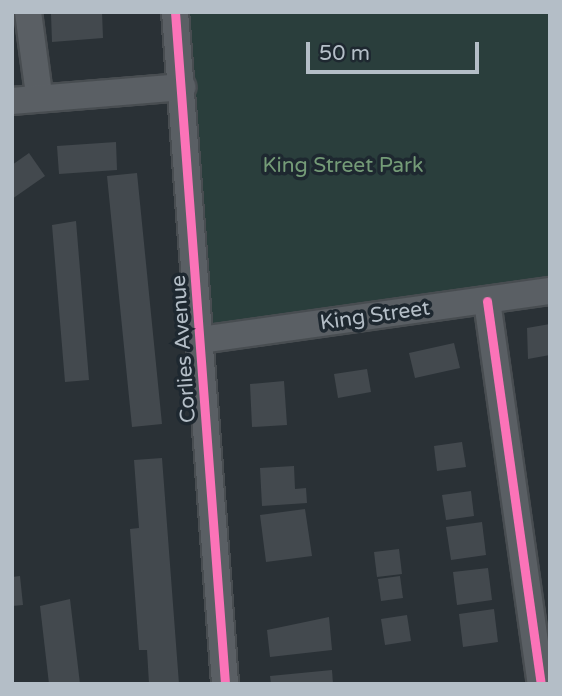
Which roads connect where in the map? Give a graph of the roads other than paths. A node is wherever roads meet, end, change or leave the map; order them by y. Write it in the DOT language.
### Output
graph roads {
  1 [pos="28,12"];
  2 [pos="175,12"];
  3 [pos="182,87"];
  4 [pos="39,94"];
  5 [pos="12,101"];
  6 [pos="550,291"];
  7 [pos="487,301"];
  8 [pos="200,340"];
  9 [pos="225,684"];
  10 [pos="541,684"];
  1 -- 4 [label="street"];
  2 -- 3 [label="street, Corlies Avenue"];
  3 -- 4 [label="street"];
  3 -- 8 [label="street, Corlies Avenue"];
  4 -- 5 [label="street"];
  6 -- 7 [label="street, King Street"];
  7 -- 8 [label="street, King Street"];
  7 -- 10 [label="street"];
  8 -- 9 [label="street, Corlies Avenue"];
}
